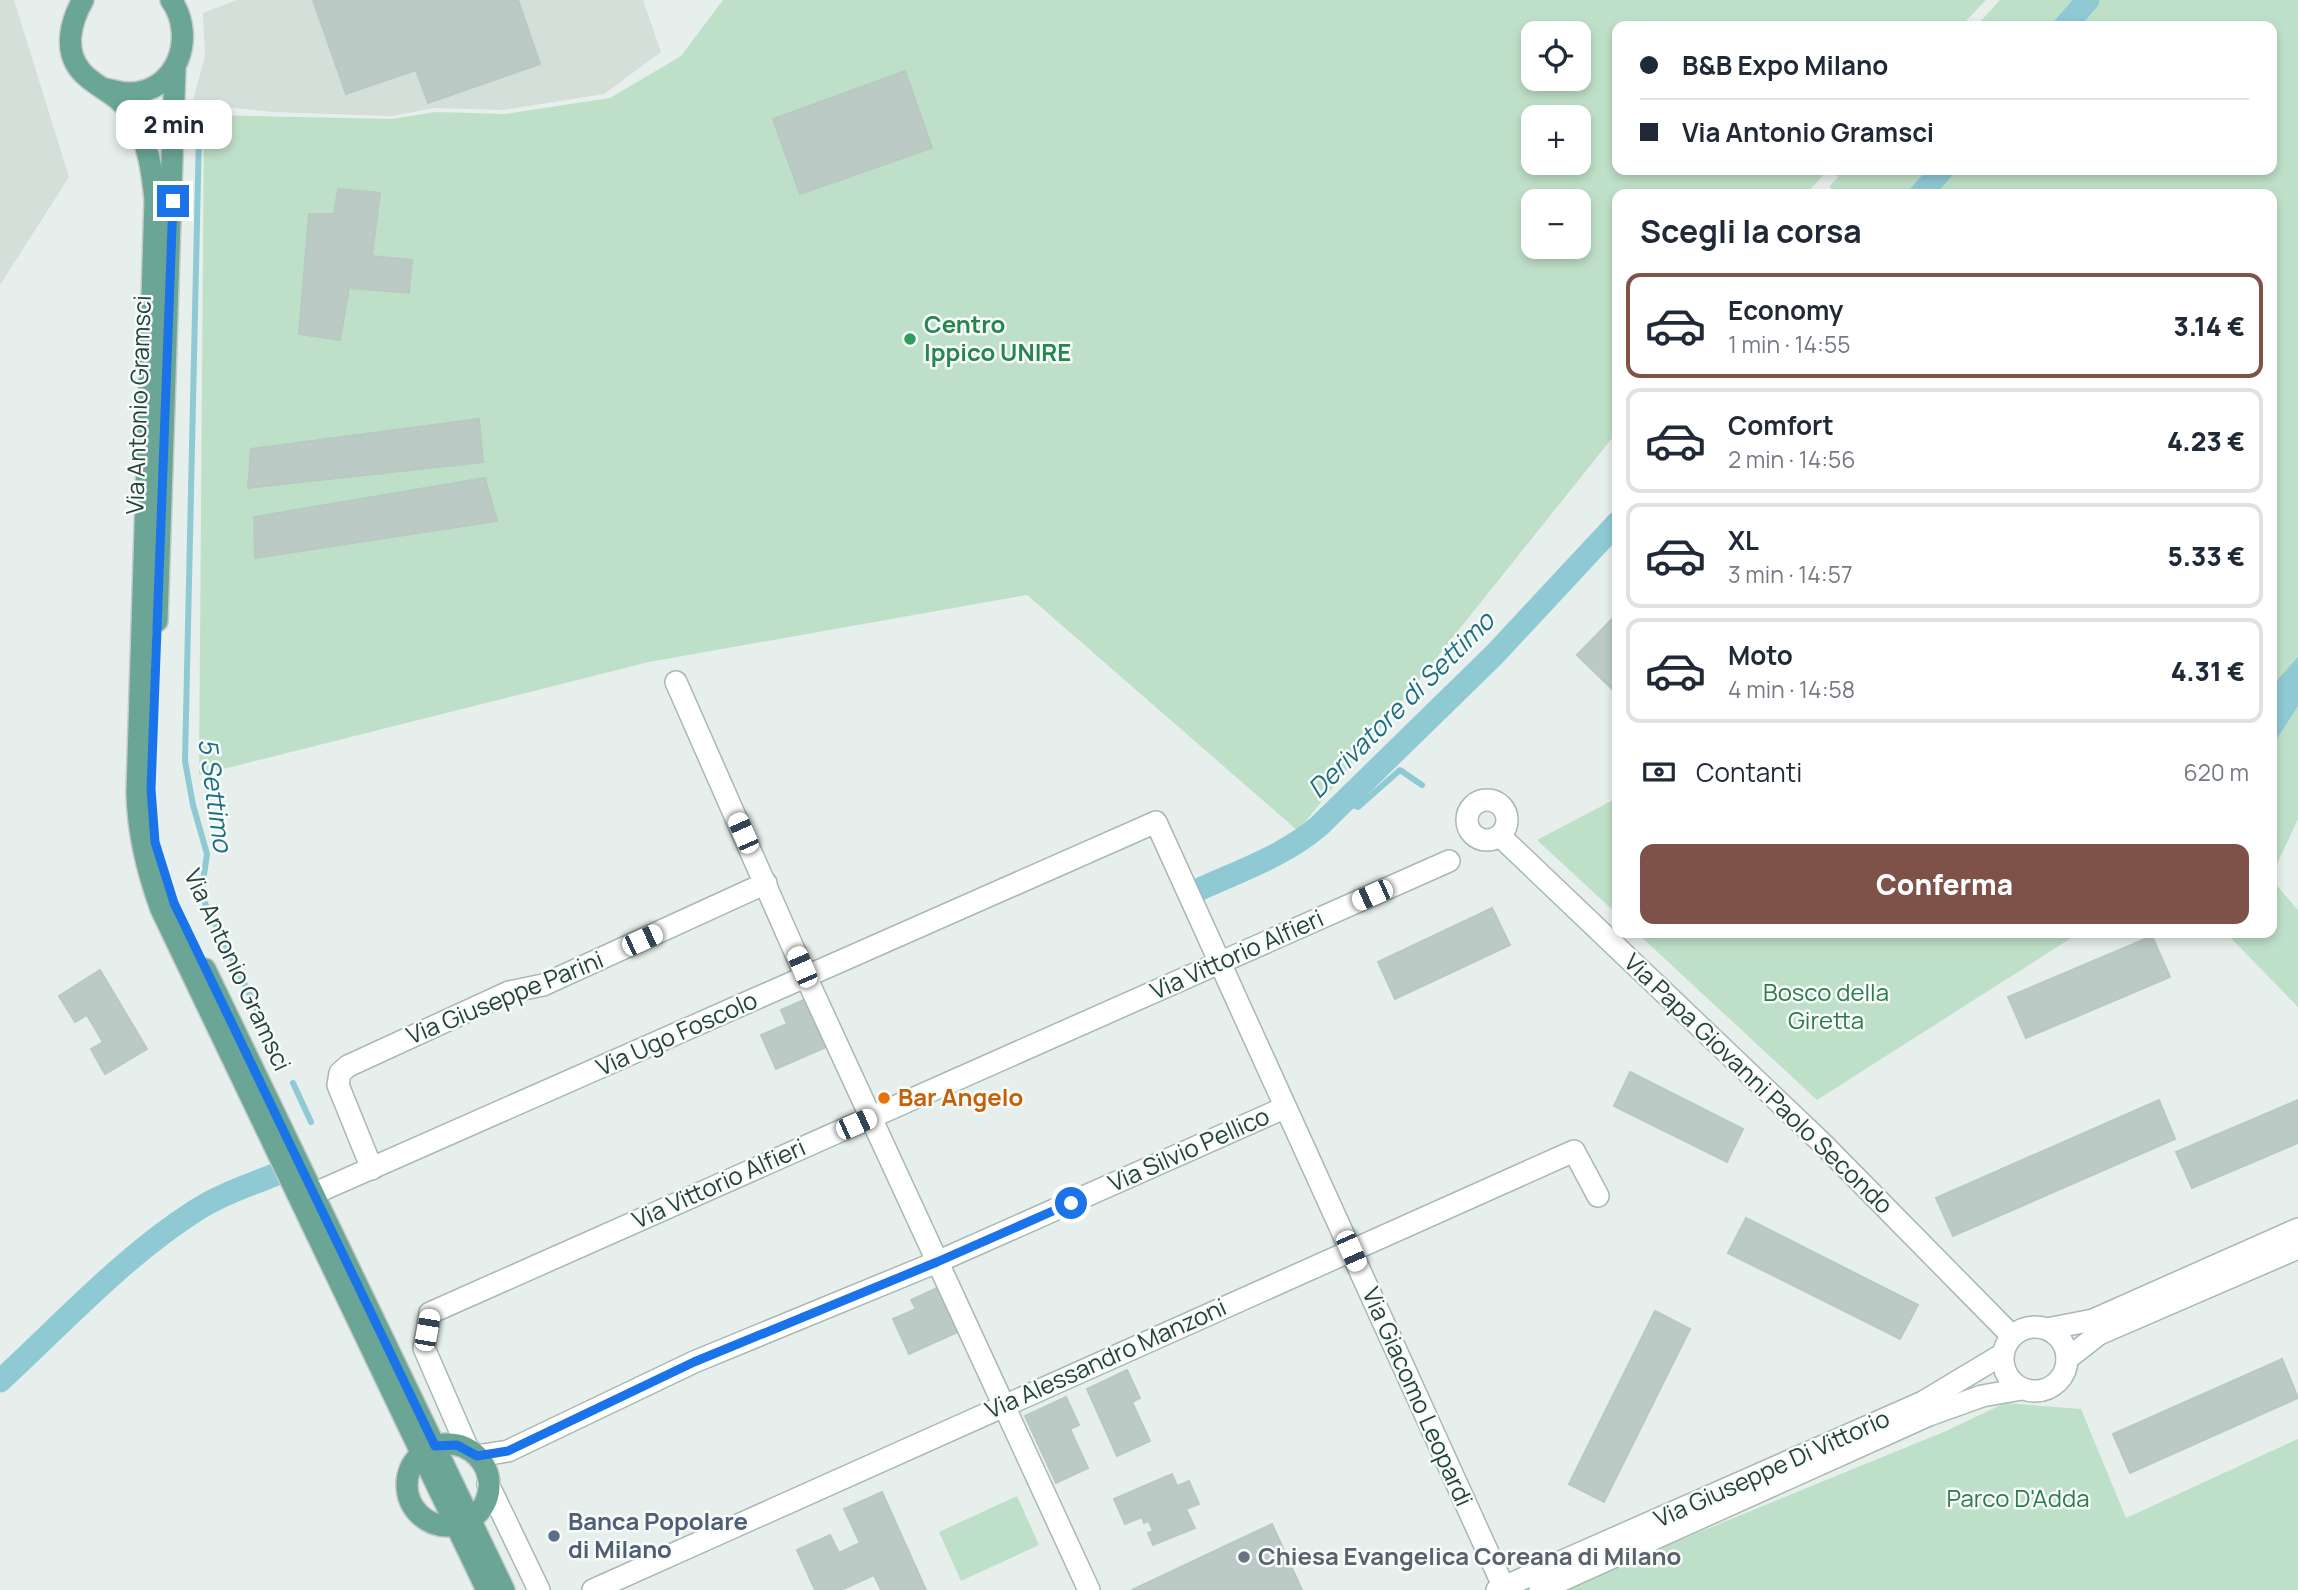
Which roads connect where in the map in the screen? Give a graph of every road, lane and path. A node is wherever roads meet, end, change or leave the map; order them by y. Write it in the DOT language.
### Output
graph roads {
  1 [pos="83,0"];
  2 [pos="171,0"];
  3 [pos="175,67"];
  4 [pos="105,89"];
  5 [pos="676,682"];
  6 [pos="1156,822"];
  7 [pos="1500,836"];
  8 [pos="1449,861"];
  9 [pos="766,883"];
  10 [pos="1219,962"];
  11 [pos="806,977"];
  12 [pos="1284,1108"];
  13 [pos="870,1117"];
  14 [pos="372,1169"];
  15 [pos="313,1194"];
  16 [pos="1598,1195"];
  17 [pos="2298,1229"];
  18 [pos="2298,1248"];
  19 [pos="1351,1251"];
  20 [pos="937,1262"];
  21 [pos="2047,1329"];
  22 [pos="2007,1345"];
  23 [pos="2067,1359"];
  24 [pos="2022,1389"];
  25 [pos="1002,1405"];
  26 [pos="428,1450"];
  27 [pos="473,1453"];
  28 [pos="488,1484"];
  29 [pos="462,1522"];
  30 [pos="1502,1589"];
  31 [pos="487,1590"];
  32 [pos="504,1590"];
  33 [pos="539,1590"];
  34 [pos="593,1590"];
  35 [pos="1090,1590"];
  36 [pos="1540,1590"];
  1 -- 4 [label="main road, Via Antonio Gramsci"];
  2 -- 3 [label="main road, Via Antonio Gramsci"];
  3 -- 4 [label="main road"];
  3 -- 15 [label="main road, Via Antonio Gramsci"];
  4 -- 26 [label="main road, Via Antonio Gramsci"];
  5 -- 9 [label="street"];
  6 -- 10 [label="street, Via Giacomo Leopardi"];
  6 -- 11 [label="street, Via Ugo Foscolo"];
  7 -- 22 [label="street, Via Papa Giovanni Paolo Secondo"];
  8 -- 10 [label="street, Via Vittorio Alfieri"];
  9 -- 11 [label="street"];
  9 -- 14 [label="street, Via Giuseppe Parini"];
  10 -- 12 [label="street, Via Giacomo Leopardi"];
  10 -- 13 [label="street, Via Vittorio Alfieri"];
  11 -- 13 [label="street"];
  11 -- 14 [label="street, Via Ugo Foscolo"];
  12 -- 19 [label="street, Via Giacomo Leopardi"];
  12 -- 20 [label="street, Via Silvio Pellico"];
  13 -- 20 [label="street"];
  13 -- 27 [label="street, Via Vittorio Alfieri"];
  14 -- 15 [label="street, Via Ugo Foscolo"];
  15 -- 26 [label="main road, Via Antonio Gramsci"];
  16 -- 19 [label="street, Via Alessandro Manzoni"];
  17 -- 21 [label="street"];
  18 -- 23 [label="street"];
  19 -- 25 [label="street, Via Alessandro Manzoni"];
  19 -- 30 [label="street, Via Giacomo Leopardi"];
  20 -- 25 [label="street"];
  20 -- 27 [label="street, Via Silvio Pellico"];
  21 -- 22 [label="street"];
  21 -- 23 [label="street"];
  22 -- 24 [label="street"];
  22 -- 30 [label="street, Via Giuseppe Di Vittorio"];
  23 -- 24 [label="street"];
  24 -- 36 [label="street, Via Giuseppe Di Vittorio"];
  25 -- 34 [label="street, Via Alessandro Manzoni"];
  25 -- 35 [label="street"];
  26 -- 27 [label="main road"];
  26 -- 29 [label="main road, Via Antonio Gramsci"];
  26 -- 29 [label="main road"];
  27 -- 28 [label="main road"];
  28 -- 29 [label="main road"];
  28 -- 33 [label="street"];
  29 -- 31 [label="main road, Via Antonio Gramsci"];
  29 -- 32 [label="main road, Via Antonio Gramsci"];
}
